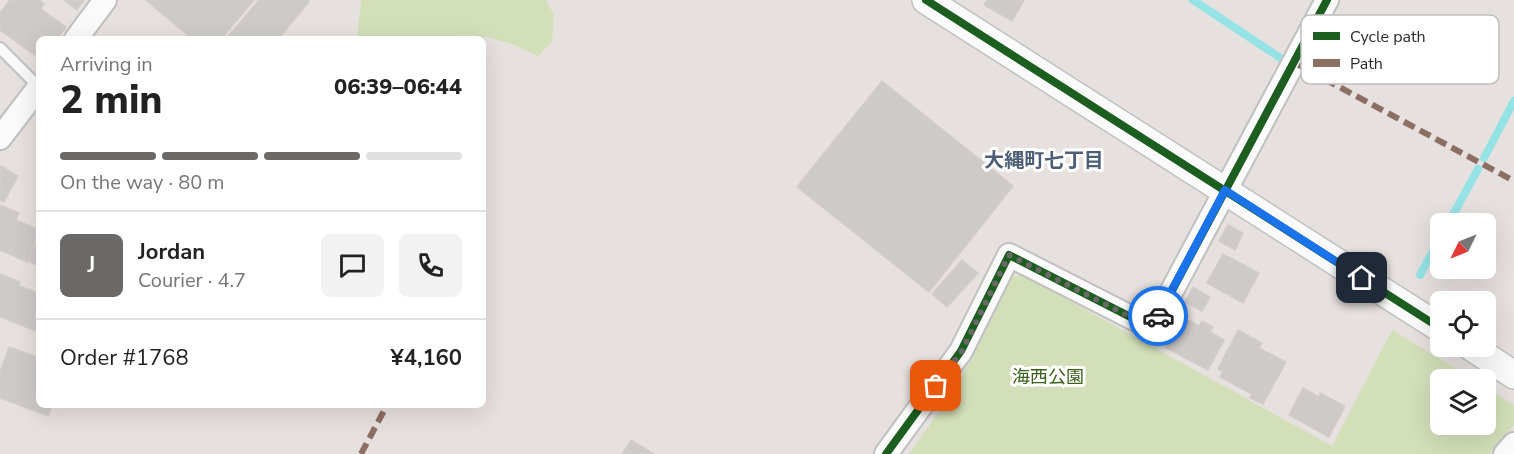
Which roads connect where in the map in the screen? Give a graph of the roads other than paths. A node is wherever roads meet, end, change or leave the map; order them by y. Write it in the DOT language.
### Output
graph roads {
  1 [pos="105,0"];
  2 [pos="926,0"];
  3 [pos="1327,0"];
  4 [pos="1319,15"];
  5 [pos="78,36"];
  6 [pos="0,48"];
  7 [pos="1301,48"];
  8 [pos="36,84"];
  9 [pos="36,91"];
  10 [pos="0,138"];
  11 [pos="1225,190"];
  12 [pos="1430,322"];
  13 [pos="1487,357"];
  14 [pos="1514,375"];
  15 [pos="1514,444"];
  16 [pos="886,454"];
  17 [pos="1505,454"];
  1 -- 5 [label="street"];
  2 -- 11 [label="street"];
  3 -- 4 [label="street"];
  6 -- 8 [label="lane"];
  7 -- 11 [label="street"];
  9 -- 10 [label="street"];
  11 -- 12 [label="street"];
  11 -- 16 [label="street"];
  13 -- 14 [label="street"];
  15 -- 17 [label="street"];
}
